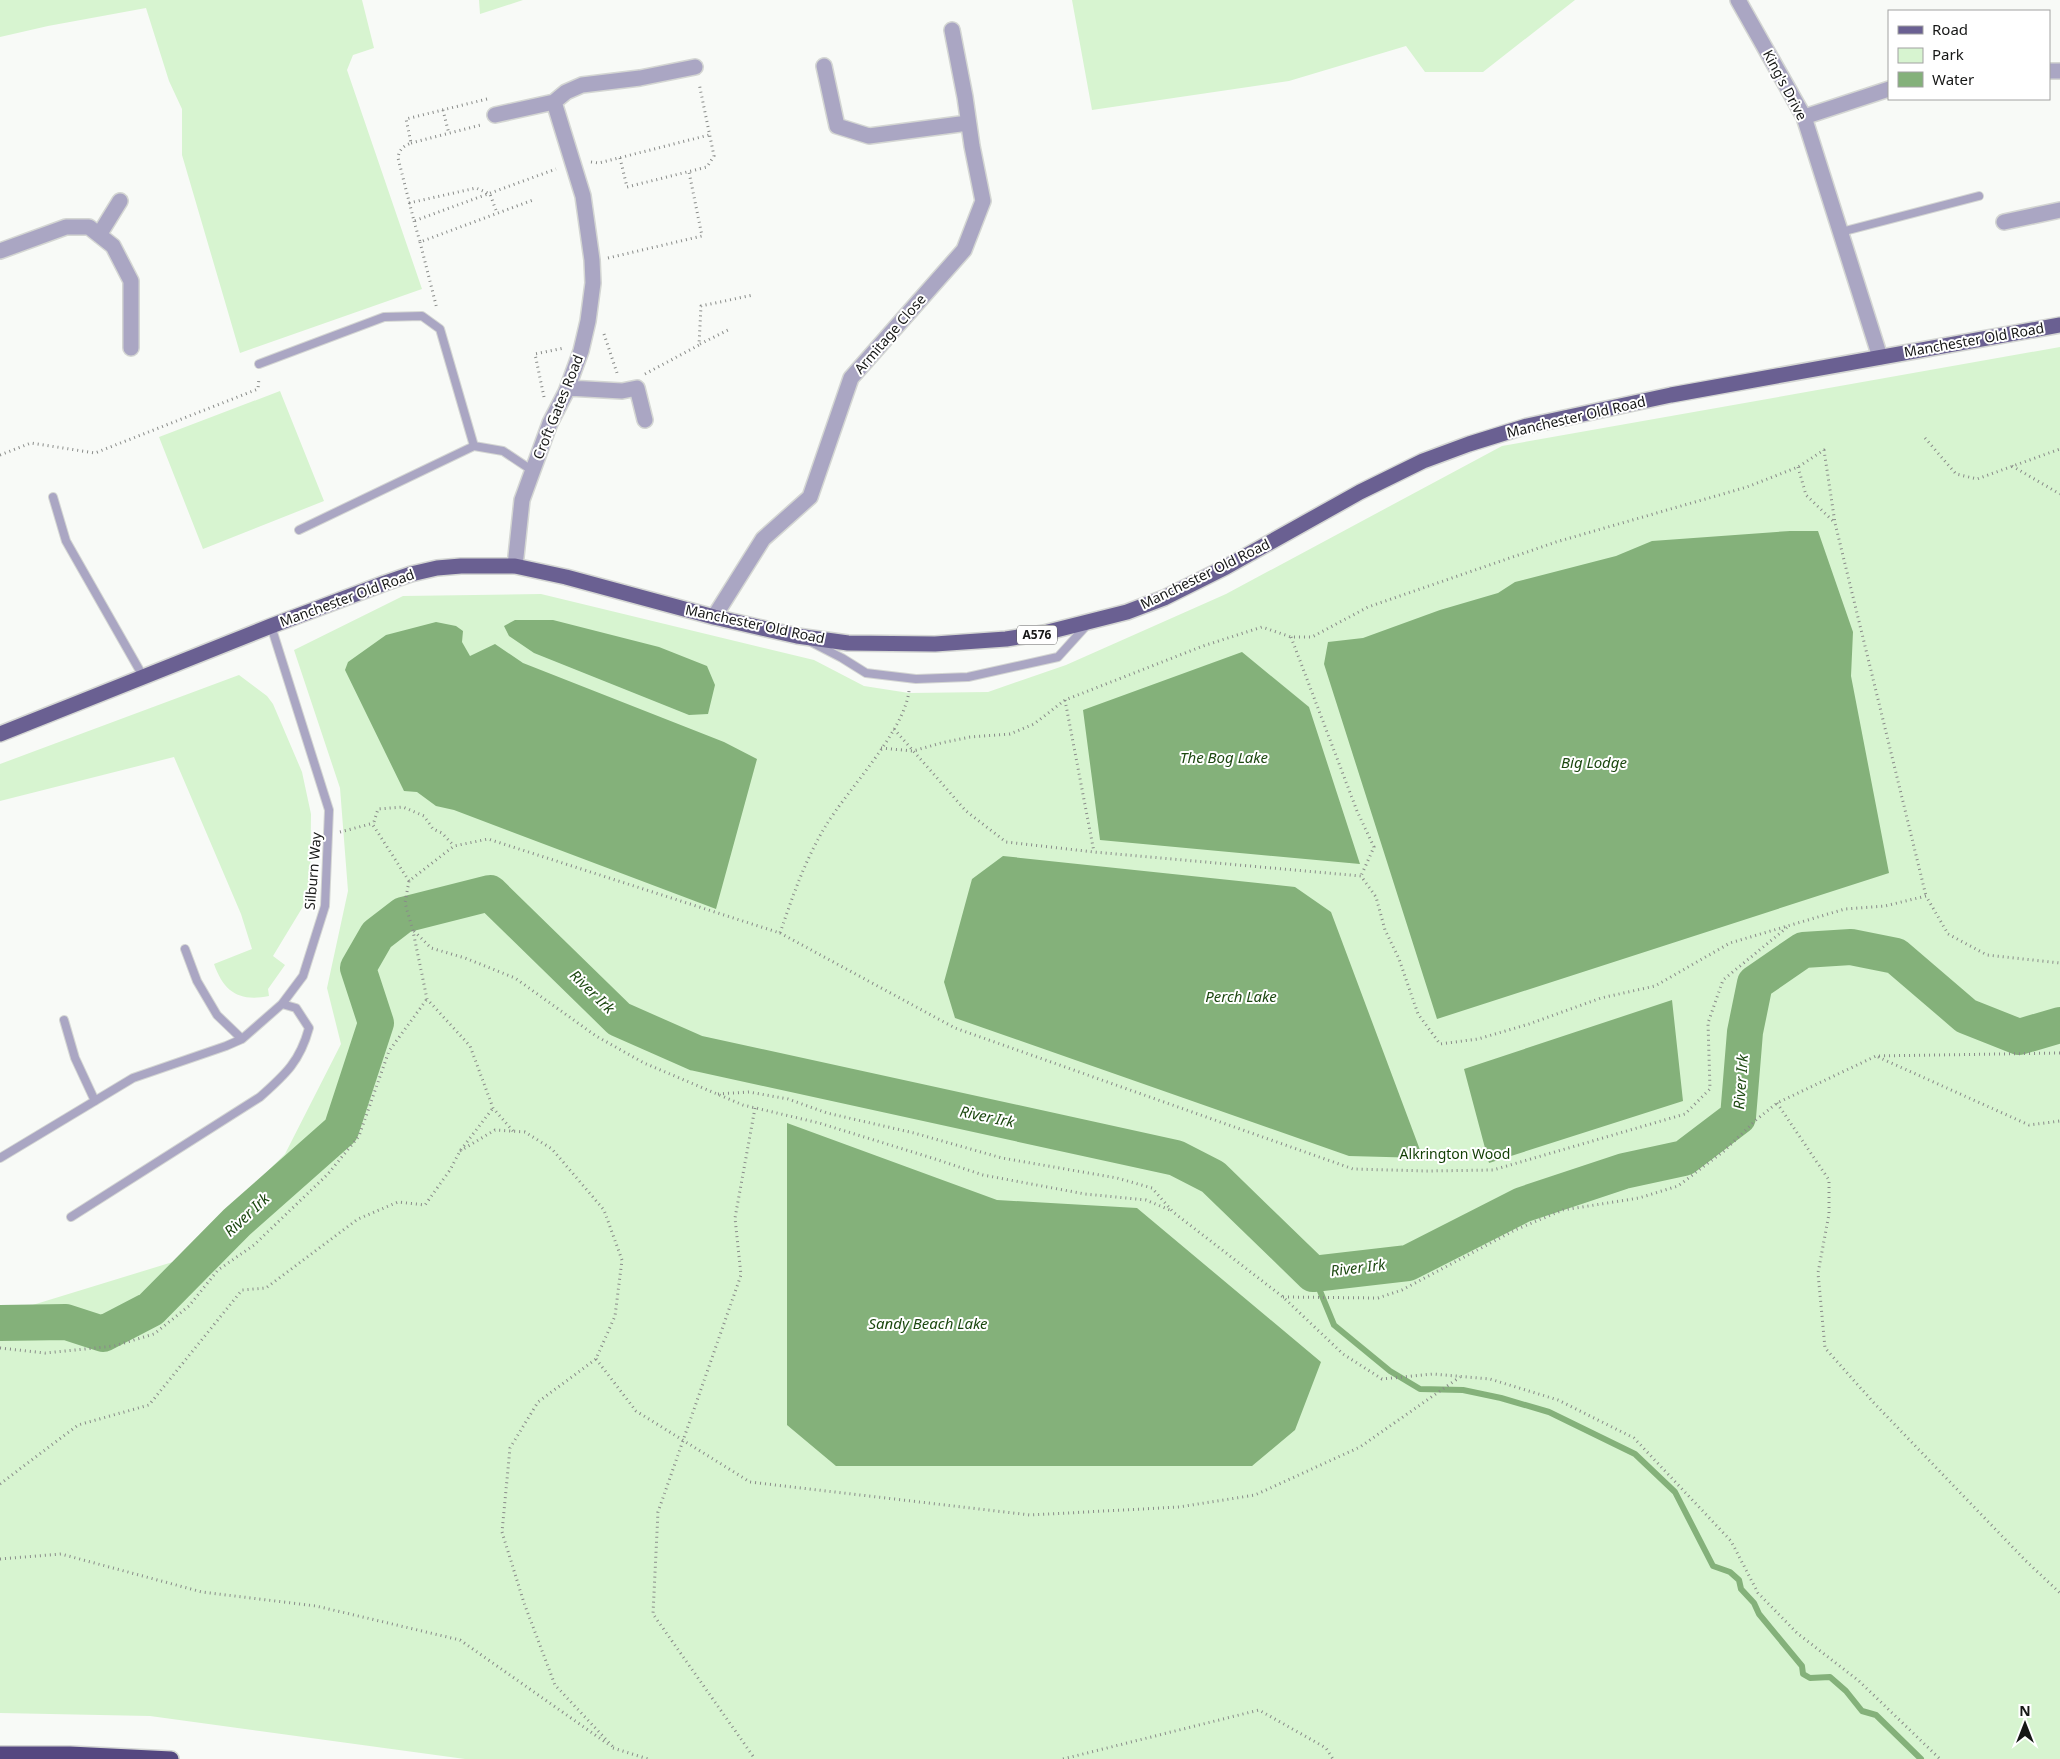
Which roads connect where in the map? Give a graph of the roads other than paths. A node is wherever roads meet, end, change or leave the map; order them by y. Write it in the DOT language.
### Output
graph roads {
  1 [pos="1738,0"];
  2 [pos="952,30"];
  3 [pos="824,66"];
  4 [pos="695,67"];
  5 [pos="1888,89"];
  6 [pos="554,102"];
  7 [pos="494,114"];
  8 [pos="1804,117"];
  9 [pos="968,123"];
  10 [pos="1979,196"];
  11 [pos="120,200"];
  12 [pos="2060,210"];
  13 [pos="2004,222"];
  14 [pos="1840,232"];
  15 [pos="99,234"];
  16 [pos="0,251"];
  17 [pos="2060,325"];
  18 [pos="131,348"];
  19 [pos="1880,357"];
  20 [pos="259,364"];
  21 [pos="568,388"];
  22 [pos="645,420"];
  23 [pos="474,446"];
  24 [pos="533,470"];
  25 [pos="53,497"];
  26 [pos="300,530"];
  27 [pos="514,566"];
  28 [pos="714,617"];
  29 [pos="1088,623"];
  30 [pos="271,626"];
  31 [pos="798,636"];
  32 [pos="144,678"];
  33 [pos="0,734"];
  34 [pos="185,949"];
  35 [pos="282,1004"];
  36 [pos="64,1020"];
  37 [pos="242,1039"];
  38 [pos="95,1101"];
  39 [pos="0,1158"];
  40 [pos="71,1217"];
  41 [pos="0,1754"];
  42 [pos="171,1759"];
  1 -- 8 [label="street, King's Drive"];
  2 -- 9 [label="street, Armitage Close"];
  3 -- 9 [label="street"];
  4 -- 6 [label="street"];
  5 -- 8 [label="street"];
  6 -- 7 [label="street"];
  6 -- 21 [label="street, Croft Gates Road"];
  8 -- 14 [label="street, King's Drive"];
  9 -- 28 [label="street, Armitage Close"];
  10 -- 14 [label="lane"];
  11 -- 15 [label="street"];
  12 -- 13 [label="street"];
  14 -- 19 [label="street, King's Drive"];
  15 -- 16 [label="street"];
  15 -- 18 [label="street"];
  17 -- 19 [label="main road, Manchester Old Road / A576"];
  19 -- 29 [label="main road, Manchester Old Road / A576"];
  20 -- 23 [label="lane"];
  21 -- 22 [label="street"];
  21 -- 24 [label="street, Croft Gates Road"];
  23 -- 24 [label="lane"];
  23 -- 26 [label="lane"];
  24 -- 27 [label="street, Croft Gates Road"];
  25 -- 32 [label="lane"];
  27 -- 28 [label="main road, Manchester Old Road / A576"];
  27 -- 30 [label="main road, Manchester Old Road / A576"];
  28 -- 31 [label="main road, Manchester Old Road / A576"];
  29 -- 31 [label="main road, Manchester Old Road / A576"];
  29 -- 31 [label="lane"];
  30 -- 32 [label="main road, Manchester Old Road / A576"];
  30 -- 35 [label="lane, Silburn Way"];
  32 -- 33 [label="main road, Manchester Old Road / A576"];
  34 -- 37 [label="lane"];
  35 -- 37 [label="lane, Silburn Way"];
  35 -- 40 [label="lane"];
  36 -- 38 [label="lane"];
  37 -- 38 [label="lane, Silburn Way"];
  38 -- 39 [label="lane, Silburn Way"];
  41 -- 42 [label="highway"];
}
